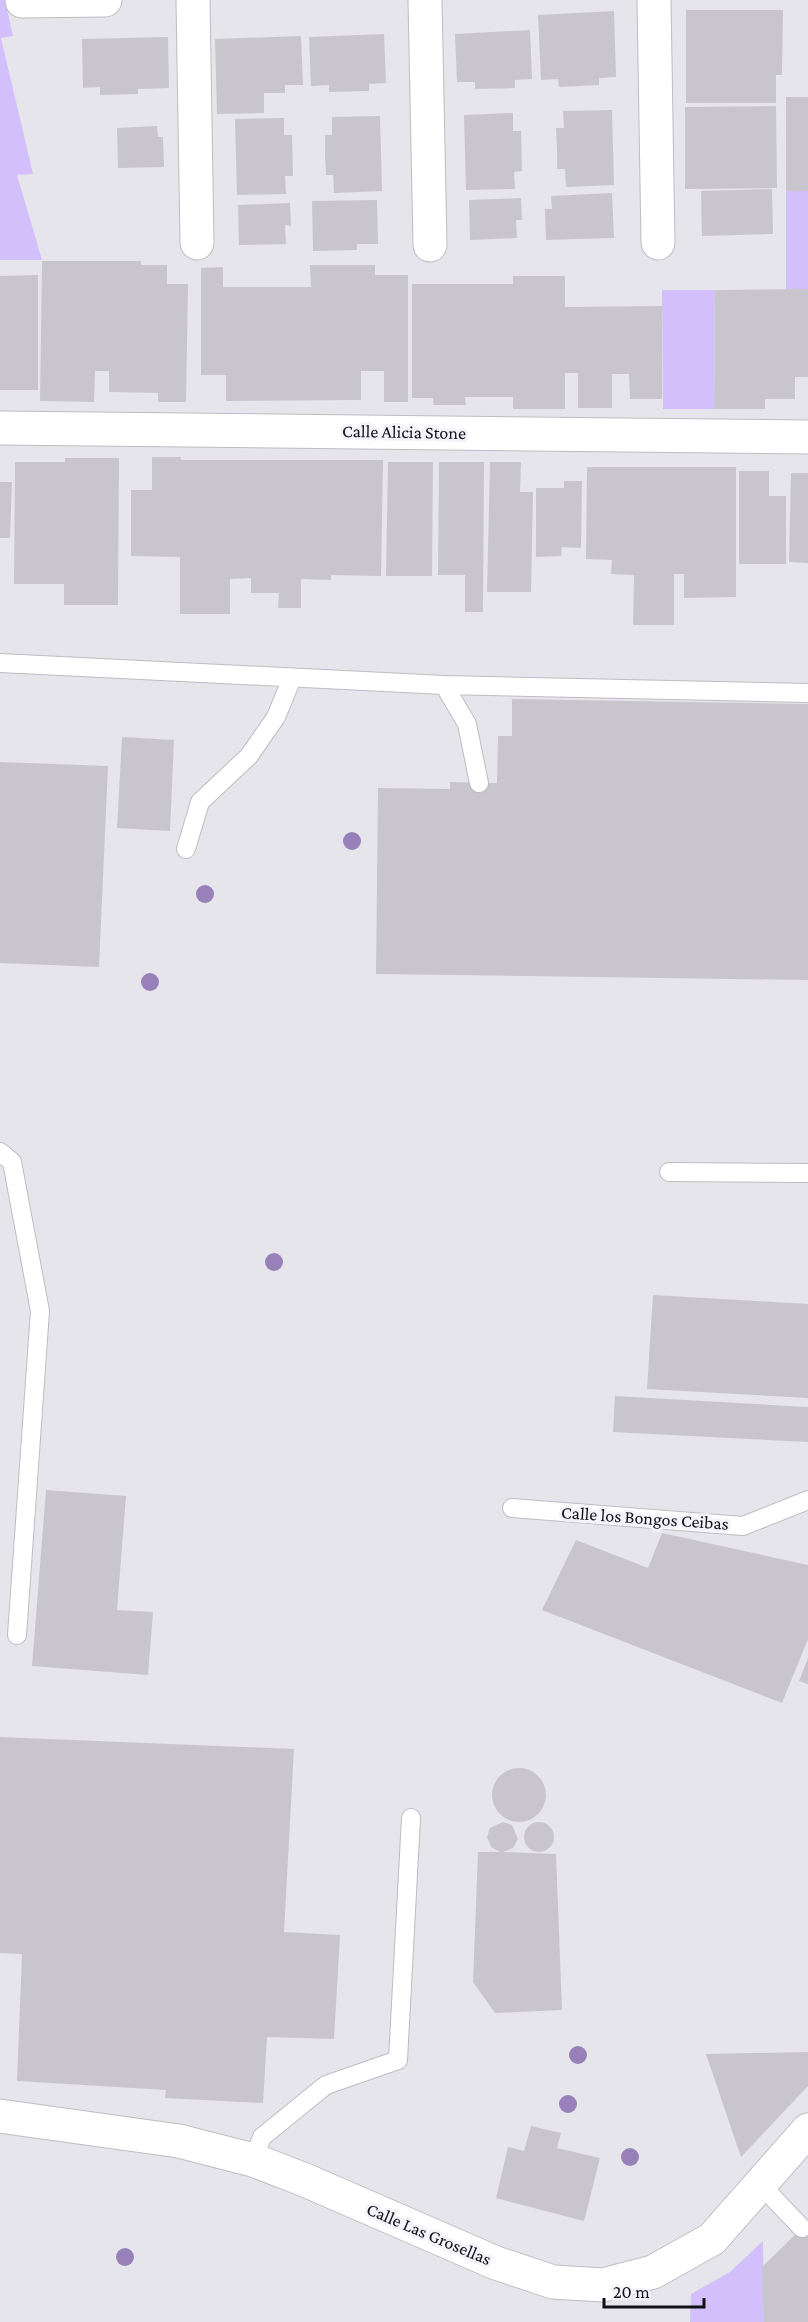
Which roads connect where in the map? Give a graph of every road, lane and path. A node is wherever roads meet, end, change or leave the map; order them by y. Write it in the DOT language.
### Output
graph roads {
  1 [pos="105,0"];
  2 [pos="193,0"];
  3 [pos="425,0"];
  4 [pos="654,0"];
  5 [pos="22,1"];
  6 [pos="198,243"];
  7 [pos="658,243"];
  8 [pos="430,245"];
  9 [pos="0,428"];
  10 [pos="808,436"];
  11 [pos="0,663"];
  12 [pos="292,678"];
  13 [pos="444,685"];
  14 [pos="808,693"];
  15 [pos="479,783"];
  16 [pos="186,849"];
  17 [pos="0,1152"];
  18 [pos="669,1172"];
  19 [pos="808,1173"];
  20 [pos="808,1500"];
  21 [pos="512,1508"];
  22 [pos="17,1635"];
  23 [pos="411,1818"];
  24 [pos="0,2116"];
  25 [pos="807,2133"];
  26 [pos="253,2160"];
  27 [pos="760,2184"];
  28 [pos="802,2228"];
  1 -- 5 [label="street"];
  2 -- 6 [label="street"];
  3 -- 8 [label="street"];
  4 -- 7 [label="street"];
  9 -- 10 [label="street, Calle Alicia Stone"];
  11 -- 12 [label="lane"];
  12 -- 13 [label="lane"];
  12 -- 16 [label="lane"];
  13 -- 14 [label="lane"];
  13 -- 15 [label="lane"];
  17 -- 22 [label="lane"];
  18 -- 19 [label="lane"];
  20 -- 21 [label="lane, Calle los Bongos Ceibas"];
  23 -- 26 [label="lane"];
  24 -- 26 [label="street, Calle Las Grosellas"];
  25 -- 27 [label="street, Calle Las Grosellas"];
  26 -- 27 [label="street, Calle Las Grosellas"];
  27 -- 28 [label="lane"];
}
